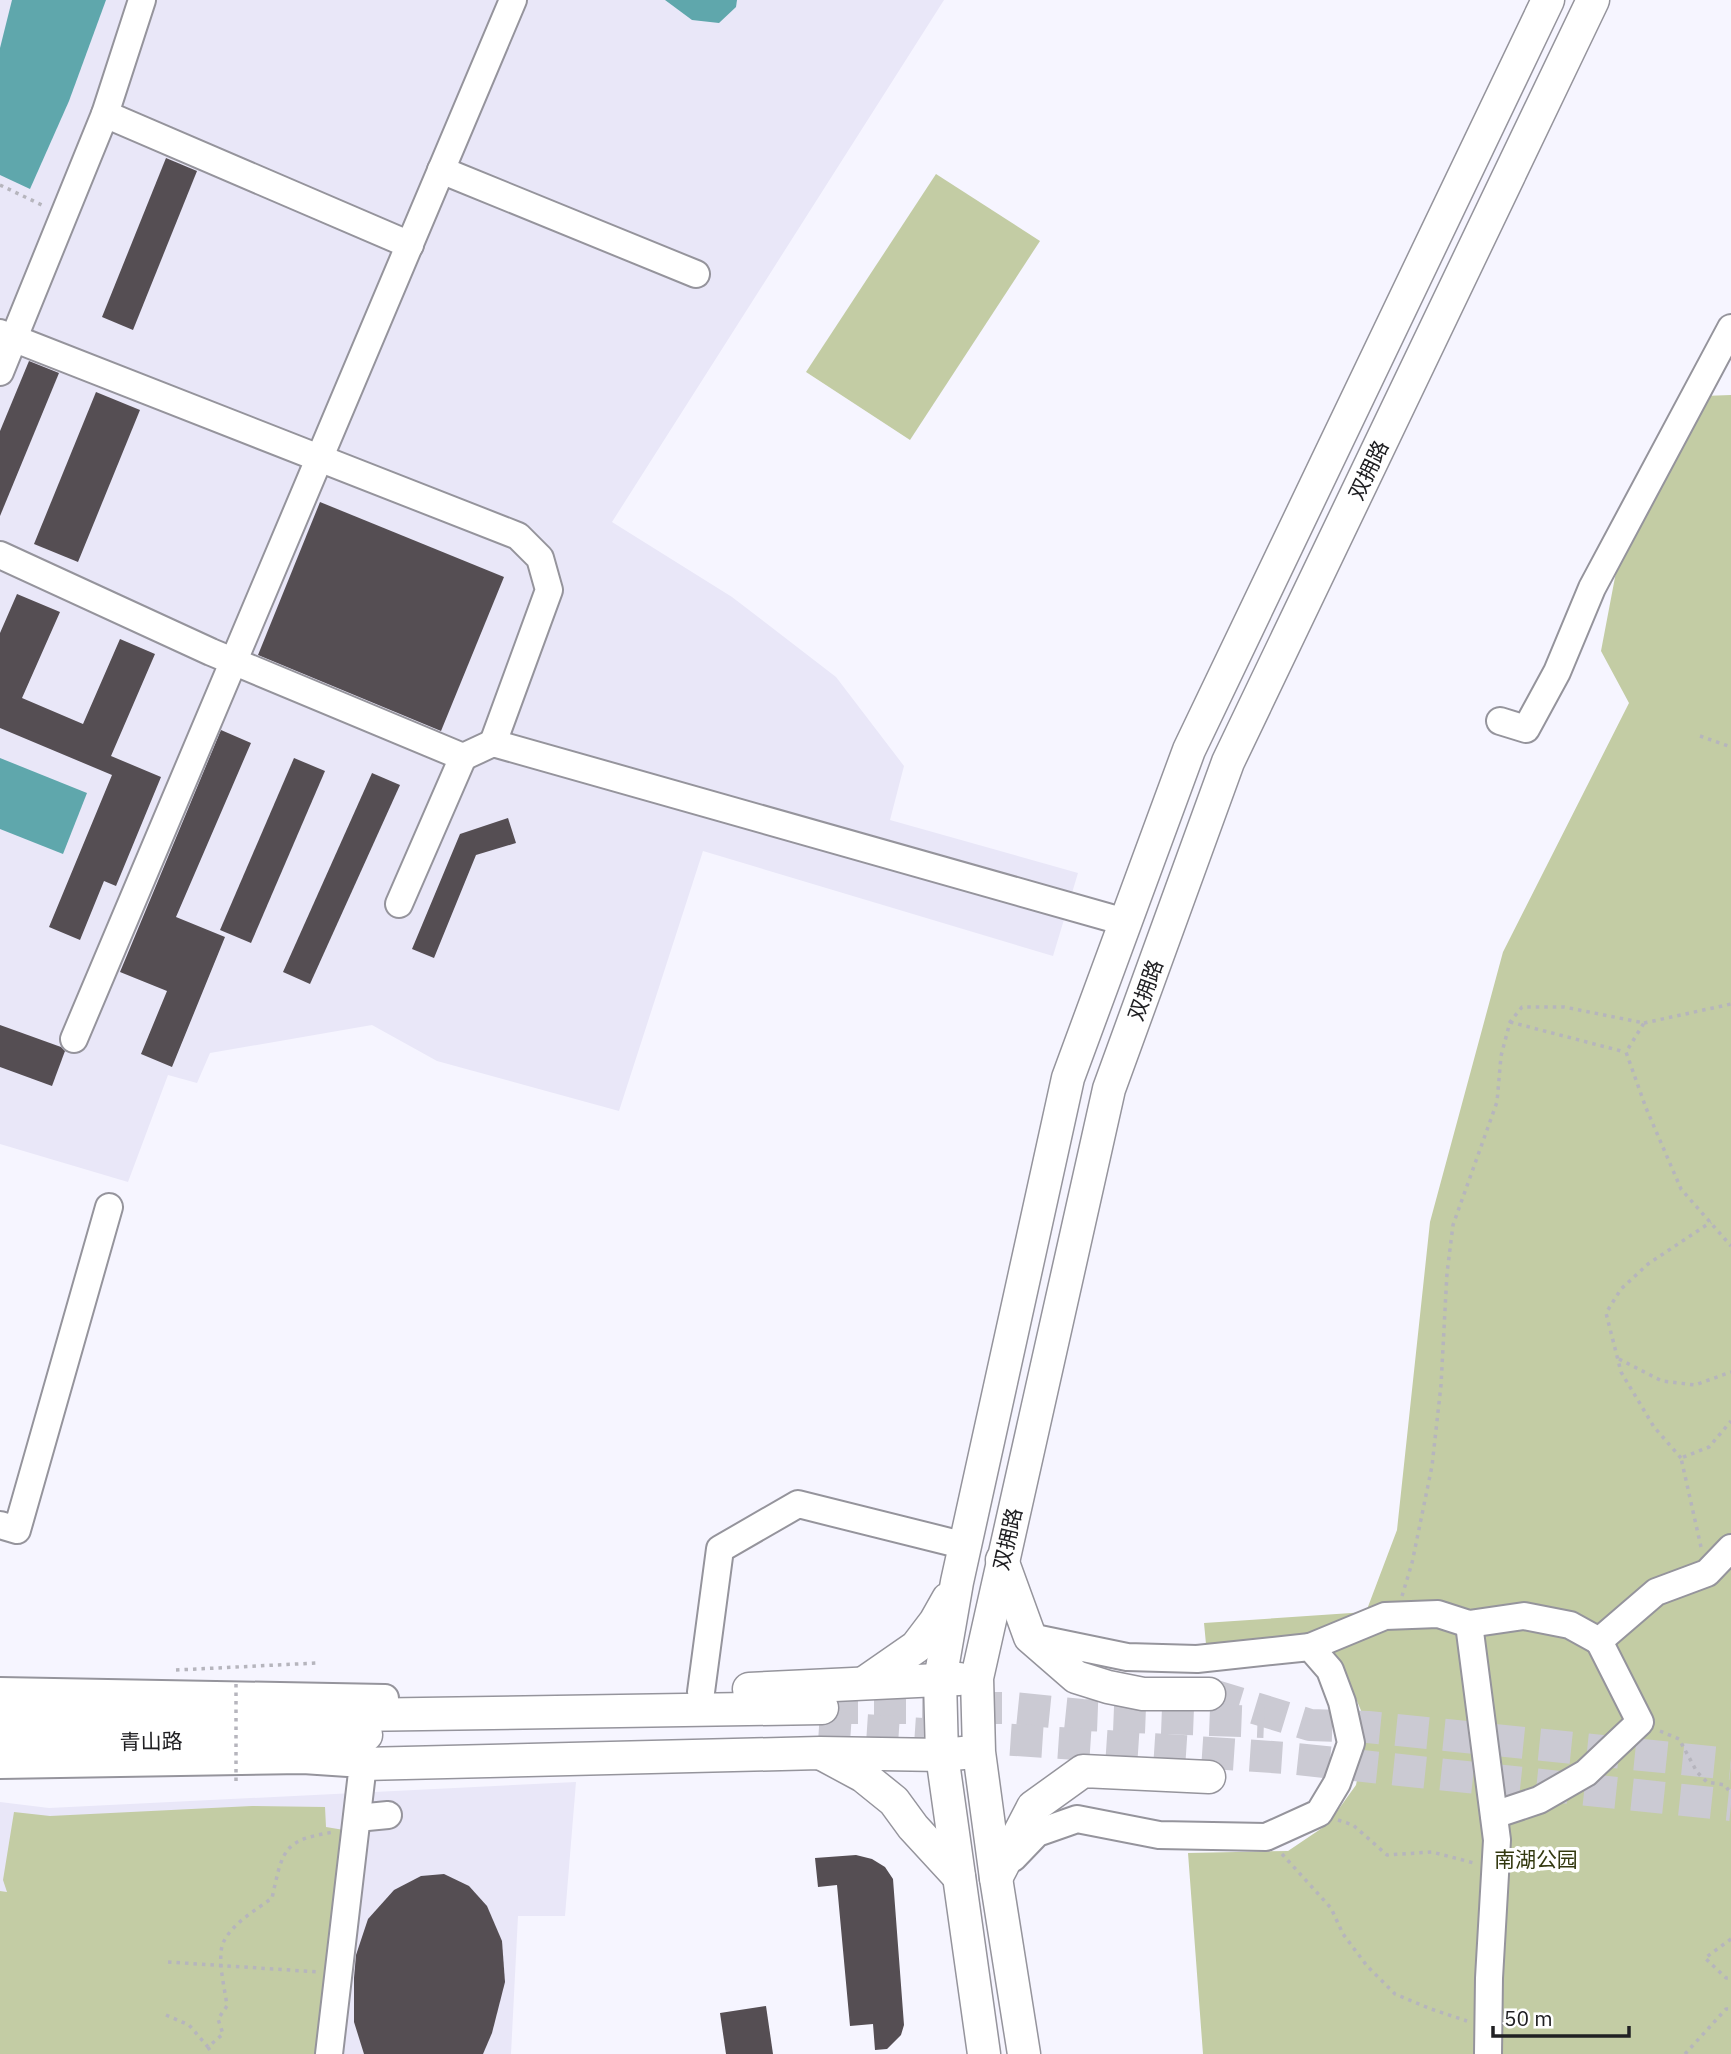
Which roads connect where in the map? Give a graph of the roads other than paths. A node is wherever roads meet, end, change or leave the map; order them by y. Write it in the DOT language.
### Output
graph roads {
  1 [pos="142,0"];
  2 [pos="513,0"];
  3 [pos="1548,0"];
  4 [pos="1593,0"];
  5 [pos="105,114"];
  6 [pos="441,170"];
  7 [pos="410,245"];
  8 [pos="696,274"];
  9 [pos="1731,327"];
  10 [pos="7,335"];
  11 [pos="0,372"];
  12 [pos="319,459"];
  13 [pos="0,555"];
  14 [pos="233,662"];
  15 [pos="1500,721"];
  16 [pos="493,743"];
  17 [pos="463,757"];
  18 [pos="399,904"];
  19 [pos="1125,922"];
  20 [pos="74,1039"];
  21 [pos="109,1207"];
  22 [pos="0,1525"];
  23 [pos="966,1546"];
  24 [pos="1731,1548"];
  25 [pos="1002,1560"];
  26 [pos="957,1583"];
  27 [pos="1469,1624"];
  28 [pos="1030,1637"];
  29 [pos="1599,1641"];
  30 [pos="1310,1647"];
  31 [pos="977,1678"];
  32 [pos="940,1680"];
  33 [pos="867,1681"];
  34 [pos="0,1691"];
  35 [pos="701,1692"];
  36 [pos="1209,1694"];
  37 [pos="385,1698"];
  38 [pos="0,1715"];
  39 [pos="293,1727"];
  40 [pos="820,1729"];
  41 [pos="0,1743"];
  42 [pos="979,1752"];
  43 [pos="942,1755"];
  44 [pos="363,1764"];
  45 [pos="0,1765"];
  46 [pos="1209,1777"];
  47 [pos="388,1815"];
  48 [pos="1494,1815"];
  49 [pos="356,1823"];
  50 [pos="959,1877"];
  51 [pos="996,1878"];
  52 [pos="329,2054"];
  53 [pos="984,2054"];
  54 [pos="1024,2054"];
  55 [pos="1488,2054"];
  1 -- 5 [label="street"];
  2 -- 6 [label="street"];
  3 -- 19 [label="main road, 双拥路"];
  4 -- 25 [label="main road, 双拥路"];
  5 -- 7 [label="street"];
  5 -- 10 [label="street"];
  6 -- 7 [label="street"];
  6 -- 8 [label="street"];
  7 -- 12 [label="street"];
  9 -- 15 [label="street"];
  10 -- 11 [label="street"];
  10 -- 12 [label="street"];
  12 -- 14 [label="street"];
  12 -- 16 [label="street"];
  13 -- 14 [label="street"];
  14 -- 17 [label="street"];
  14 -- 20 [label="street"];
  16 -- 17 [label="street"];
  16 -- 19 [label="street"];
  17 -- 18 [label="street"];
  19 -- 23 [label="main road, 双拥路"];
  21 -- 22 [label="street"];
  23 -- 26 [label="main road, 双拥路"];
  23 -- 35 [label="street"];
  24 -- 29 [label="street"];
  25 -- 28 [label="main road"];
  25 -- 31 [label="main road, 双拥路"];
  26 -- 32 [label="main road, 双拥路"];
  26 -- 33 [label="main road"];
  27 -- 29 [label="street"];
  27 -- 30 [label="street"];
  27 -- 48 [label="street"];
  28 -- 30 [label="street"];
  28 -- 36 [label="main road"];
  29 -- 48 [label="street"];
  30 -- 51 [label="street"];
  31 -- 32 [label="main road"];
  31 -- 42 [label="main road, 双拥路"];
  32 -- 33 [label="main road"];
  32 -- 43 [label="main road, 双拥路"];
  33 -- 35 [label="main road"];
  34 -- 37 [label="street"];
  35 -- 37 [label="main road"];
  37 -- 39 [label="main road"];
  38 -- 39 [label="main road, 青山路"];
  39 -- 40 [label="main road"];
  39 -- 41 [label="main road, 青山路"];
  39 -- 44 [label="main road"];
  40 -- 43 [label="main road"];
  40 -- 44 [label="main road"];
  40 -- 50 [label="main road"];
  42 -- 43 [label="main road"];
  42 -- 51 [label="main road, 双拥路"];
  43 -- 50 [label="main road, 双拥路"];
  44 -- 45 [label="street"];
  44 -- 49 [label="street"];
  46 -- 51 [label="main road"];
  47 -- 49 [label="street"];
  48 -- 55 [label="street"];
  49 -- 52 [label="street"];
  50 -- 53 [label="main road, 双拥路"];
  51 -- 54 [label="main road, 双拥路"];
}
